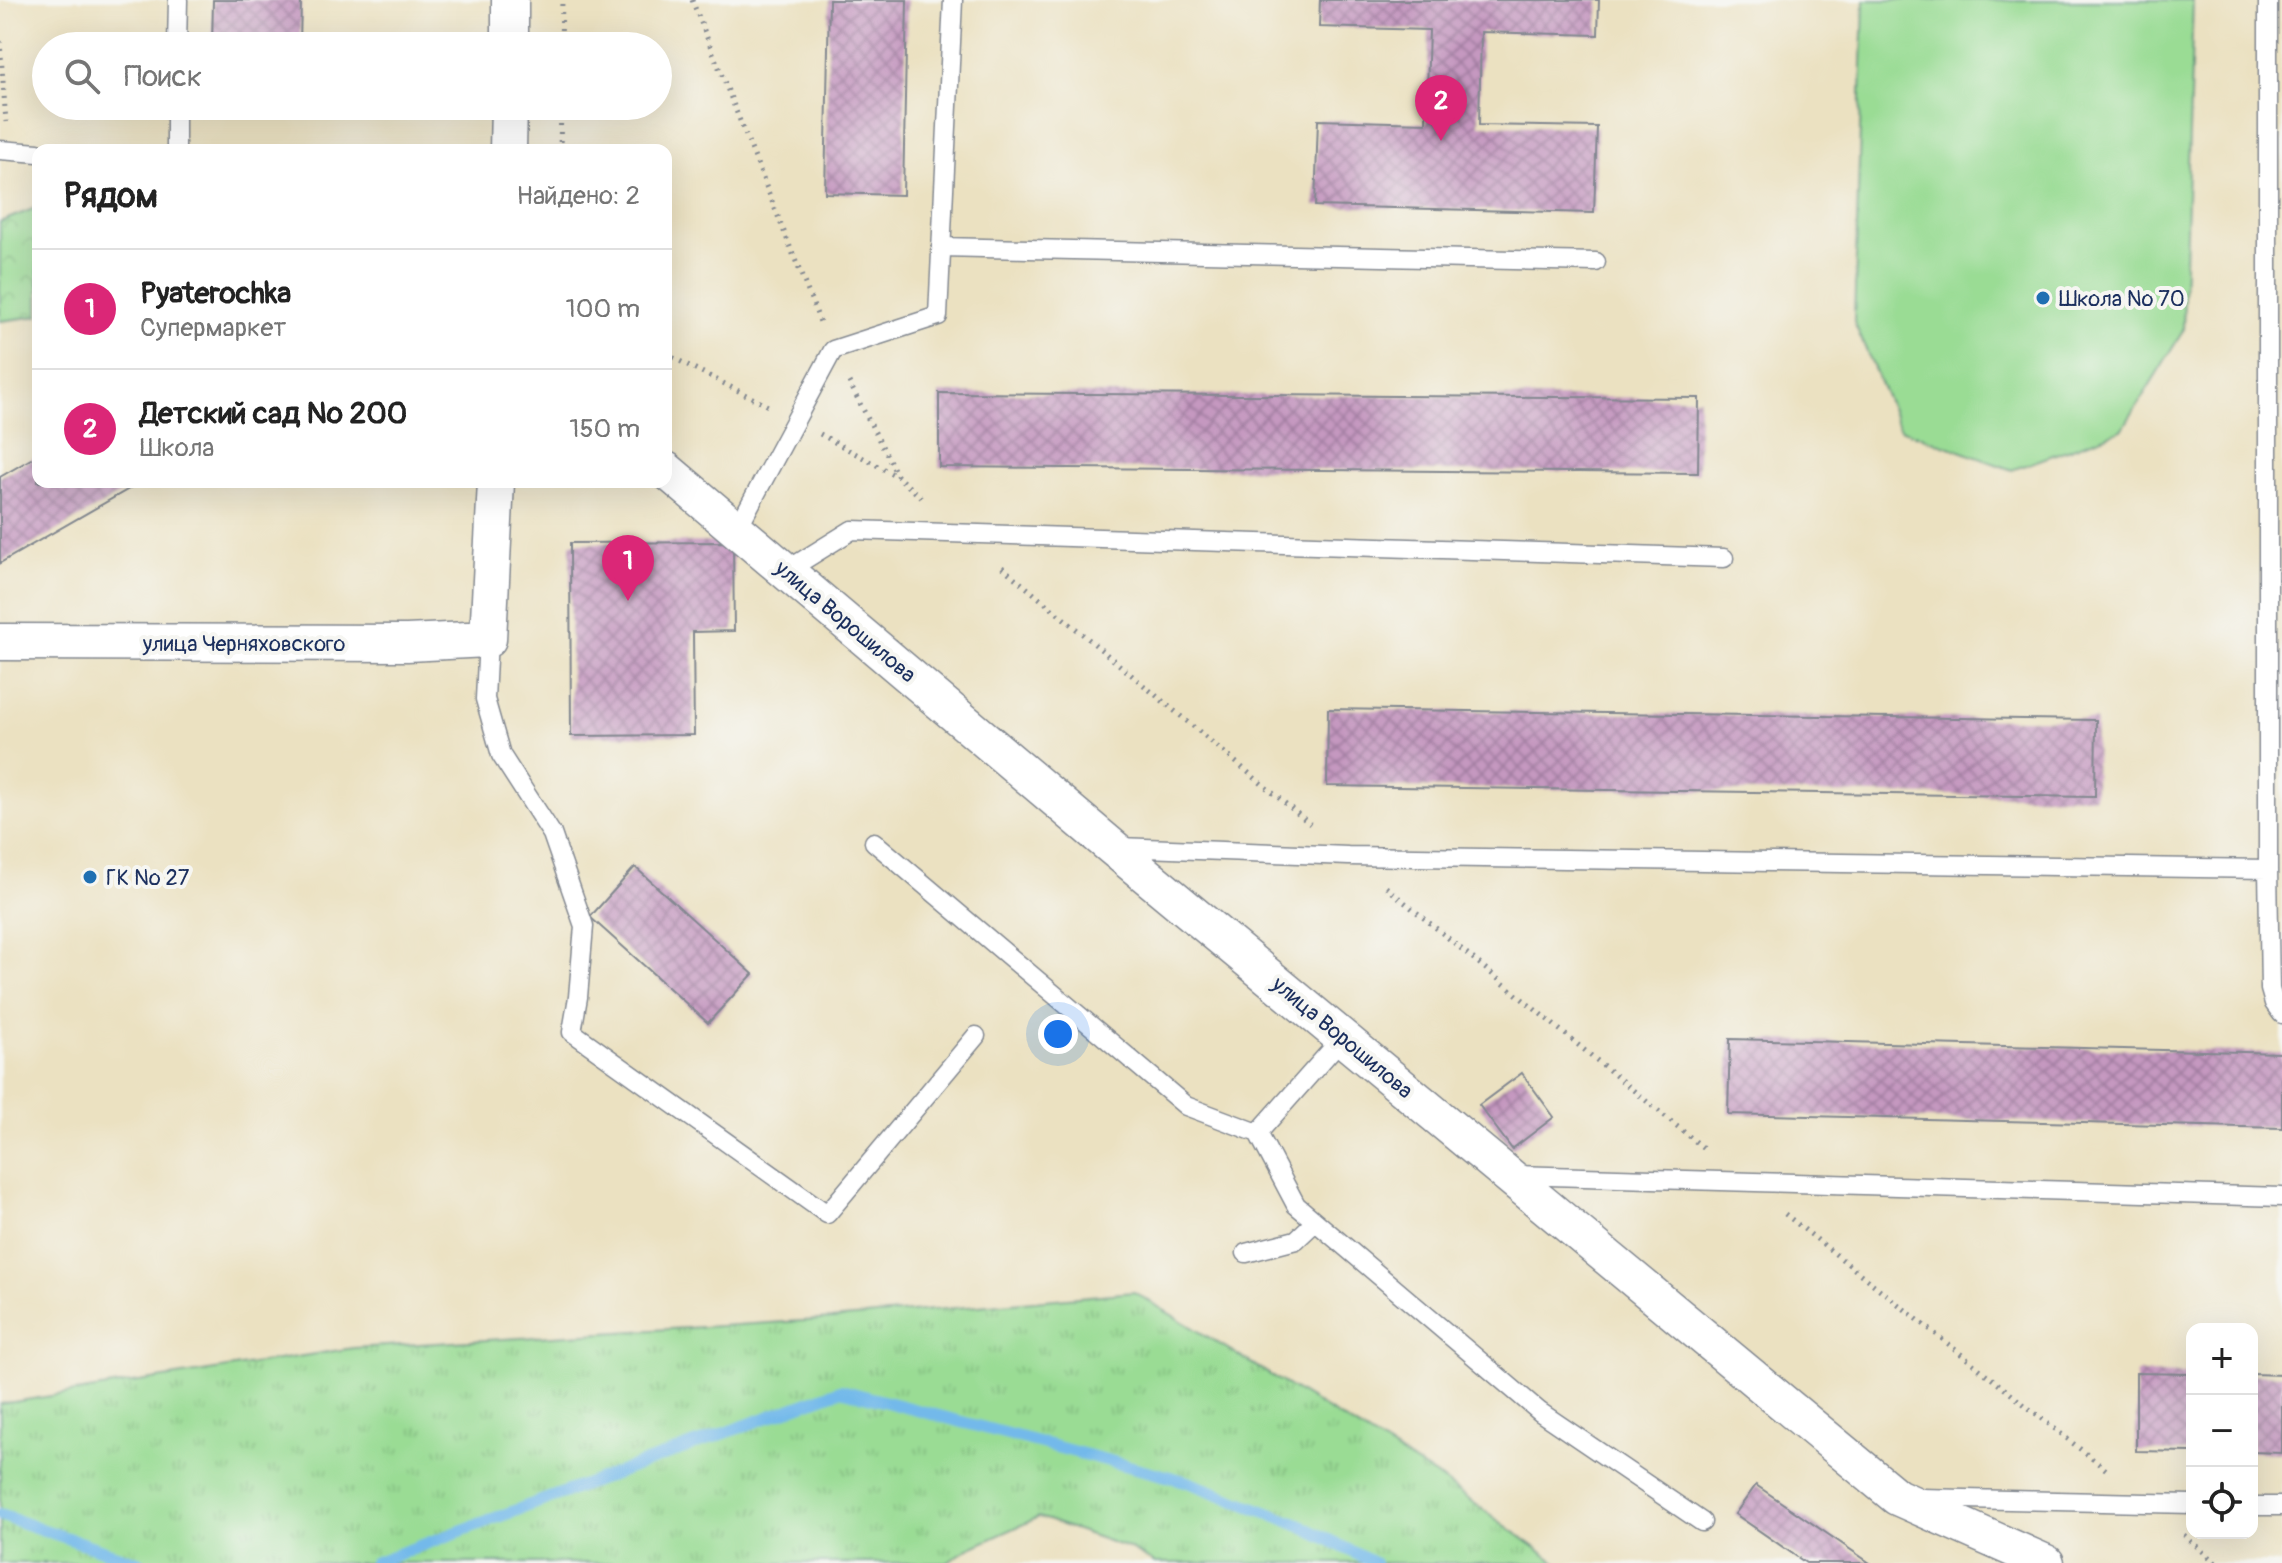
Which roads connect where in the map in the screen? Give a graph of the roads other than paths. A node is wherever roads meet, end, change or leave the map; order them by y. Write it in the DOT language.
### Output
graph roads {
  1 [pos="178,0"];
  2 [pos="510,0"];
  3 [pos="953,0"];
  4 [pos="2268,0"];
  5 [pos="177,32"];
  6 [pos="510,32"];
  7 [pos="176,120"];
  8 [pos="509,120"];
  9 [pos="176,144"];
  10 [pos="508,144"];
  11 [pos="4,151"];
  12 [pos="32,153"];
  13 [pos="941,247"];
  14 [pos="1596,262"];
  15 [pos="672,475"];
  16 [pos="496,488"];
  17 [pos="737,529"];
  18 [pos="1724,558"];
  19 [pos="786,571"];
  20 [pos="488,639"];
  21 [pos="0,642"];
  22 [pos="874,842"];
  23 [pos="1112,847"];
  24 [pos="2268,869"];
  25 [pos="2282,1014"];
  26 [pos="976,1036"];
  27 [pos="1343,1037"];
  28 [pos="1258,1133"];
  29 [pos="1509,1174"];
  30 [pos="2282,1197"];
  31 [pos="1315,1222"];
  32 [pos="1246,1253"];
  33 [pos="1897,1497"];
  34 [pos="2186,1504"];
  35 [pos="2258,1506"];
  36 [pos="2282,1506"];
  37 [pos="1702,1522"];
  38 [pos="2046,1563"];
  1 -- 5 [label="lane"];
  2 -- 6 [label="street"];
  3 -- 13 [label="lane"];
  4 -- 24 [label="lane"];
  7 -- 9 [label="lane"];
  8 -- 10 [label="street"];
  11 -- 12 [label="lane"];
  13 -- 14 [label="lane"];
  13 -- 17 [label="lane"];
  15 -- 17 [label="street, улица Ворошилова"];
  16 -- 20 [label="street"];
  17 -- 19 [label="street, улица Ворошилова"];
  18 -- 19 [label="lane"];
  19 -- 23 [label="street, улица Ворошилова"];
  20 -- 21 [label="street, улица Черняховского"];
  20 -- 26 [label="lane"];
  22 -- 28 [label="lane"];
  23 -- 24 [label="lane"];
  23 -- 27 [label="street, улица Ворошилова"];
  24 -- 25 [label="lane"];
  27 -- 28 [label="lane"];
  27 -- 29 [label="street, улица Ворошилова"];
  28 -- 31 [label="lane"];
  29 -- 30 [label="lane"];
  29 -- 33 [label="street, улица Ворошилова"];
  31 -- 32 [label="lane"];
  31 -- 37 [label="lane"];
  33 -- 34 [label="lane"];
  33 -- 38 [label="street, улица Ворошилова"];
  35 -- 36 [label="lane"];
}
